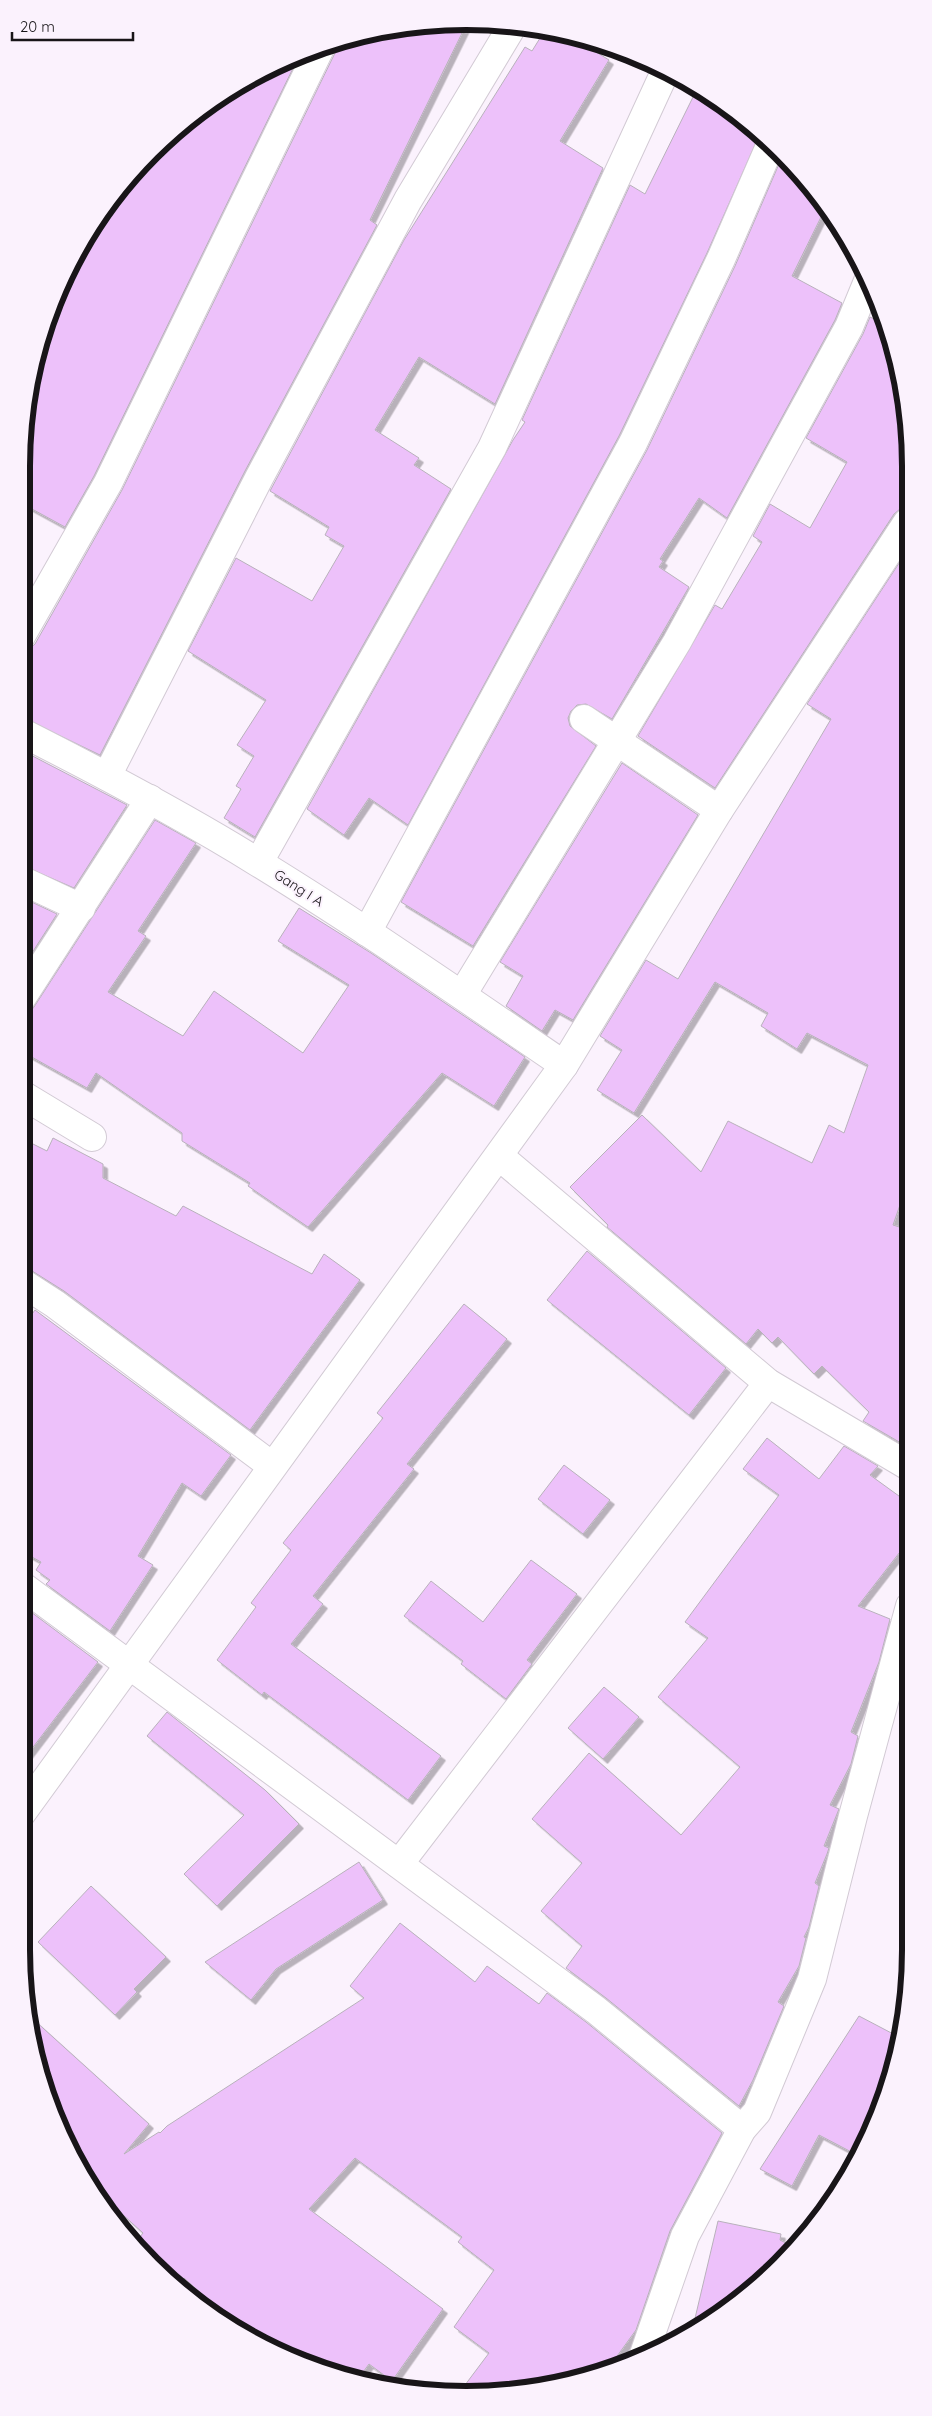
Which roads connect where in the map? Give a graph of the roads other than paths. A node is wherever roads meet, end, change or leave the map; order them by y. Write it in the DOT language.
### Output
graph roads {
  1 [pos="509,32"];
  2 [pos="316,57"];
  3 [pos="663,77"];
  4 [pos="767,152"];
  5 [pos="865,289"];
  6 [pos="902,531"];
  7 [pos="30,620"];
  8 [pos="584,719"];
  9 [pos="30,737"];
  10 [pos="616,742"];
  11 [pos="107,776"];
  12 [pos="150,799"];
  13 [pos="719,810"];
  14 [pos="258,862"];
  15 [pos="30,884"];
  16 [pos="81,908"];
  17 [pos="367,932"];
  18 [pos="30,985"];
  19 [pos="462,995"];
  20 [pos="564,1065"];
  21 [pos="30,1099"];
  22 [pos="92,1137"];
  23 [pos="499,1156"];
  24 [pos="30,1288"];
  25 [pos="768,1383"];
  26 [pos="902,1462"];
  27 [pos="272,1466"];
  28 [pos="30,1592"];
  29 [pos="902,1641"];
  30 [pos="130,1665"];
  31 [pos="30,1802"];
  32 [pos="399,1864"];
  33 [pos="742,2129"];
  34 [pos="647,2347"];
  1 -- 11 [label="street"];
  2 -- 7 [label="street"];
  3 -- 14 [label="street"];
  4 -- 17 [label="street"];
  5 -- 10 [label="street"];
  6 -- 13 [label="street"];
  8 -- 10 [label="street"];
  9 -- 11 [label="street, Gang I A"];
  10 -- 13 [label="street"];
  10 -- 19 [label="street"];
  11 -- 12 [label="street, Gang I A"];
  12 -- 14 [label="street, Gang I A"];
  12 -- 16 [label="street"];
  13 -- 20 [label="street"];
  14 -- 17 [label="street, Gang I A"];
  15 -- 16 [label="street"];
  16 -- 18 [label="street"];
  17 -- 19 [label="street, Gang I A"];
  19 -- 20 [label="street, Gang I A"];
  20 -- 23 [label="street"];
  21 -- 22 [label="street"];
  23 -- 25 [label="street"];
  23 -- 27 [label="street"];
  24 -- 27 [label="street"];
  25 -- 26 [label="street"];
  25 -- 32 [label="street"];
  27 -- 30 [label="street"];
  28 -- 30 [label="street"];
  29 -- 33 [label="street"];
  30 -- 31 [label="street"];
  30 -- 32 [label="street"];
  32 -- 33 [label="street"];
  33 -- 34 [label="street"];
}
